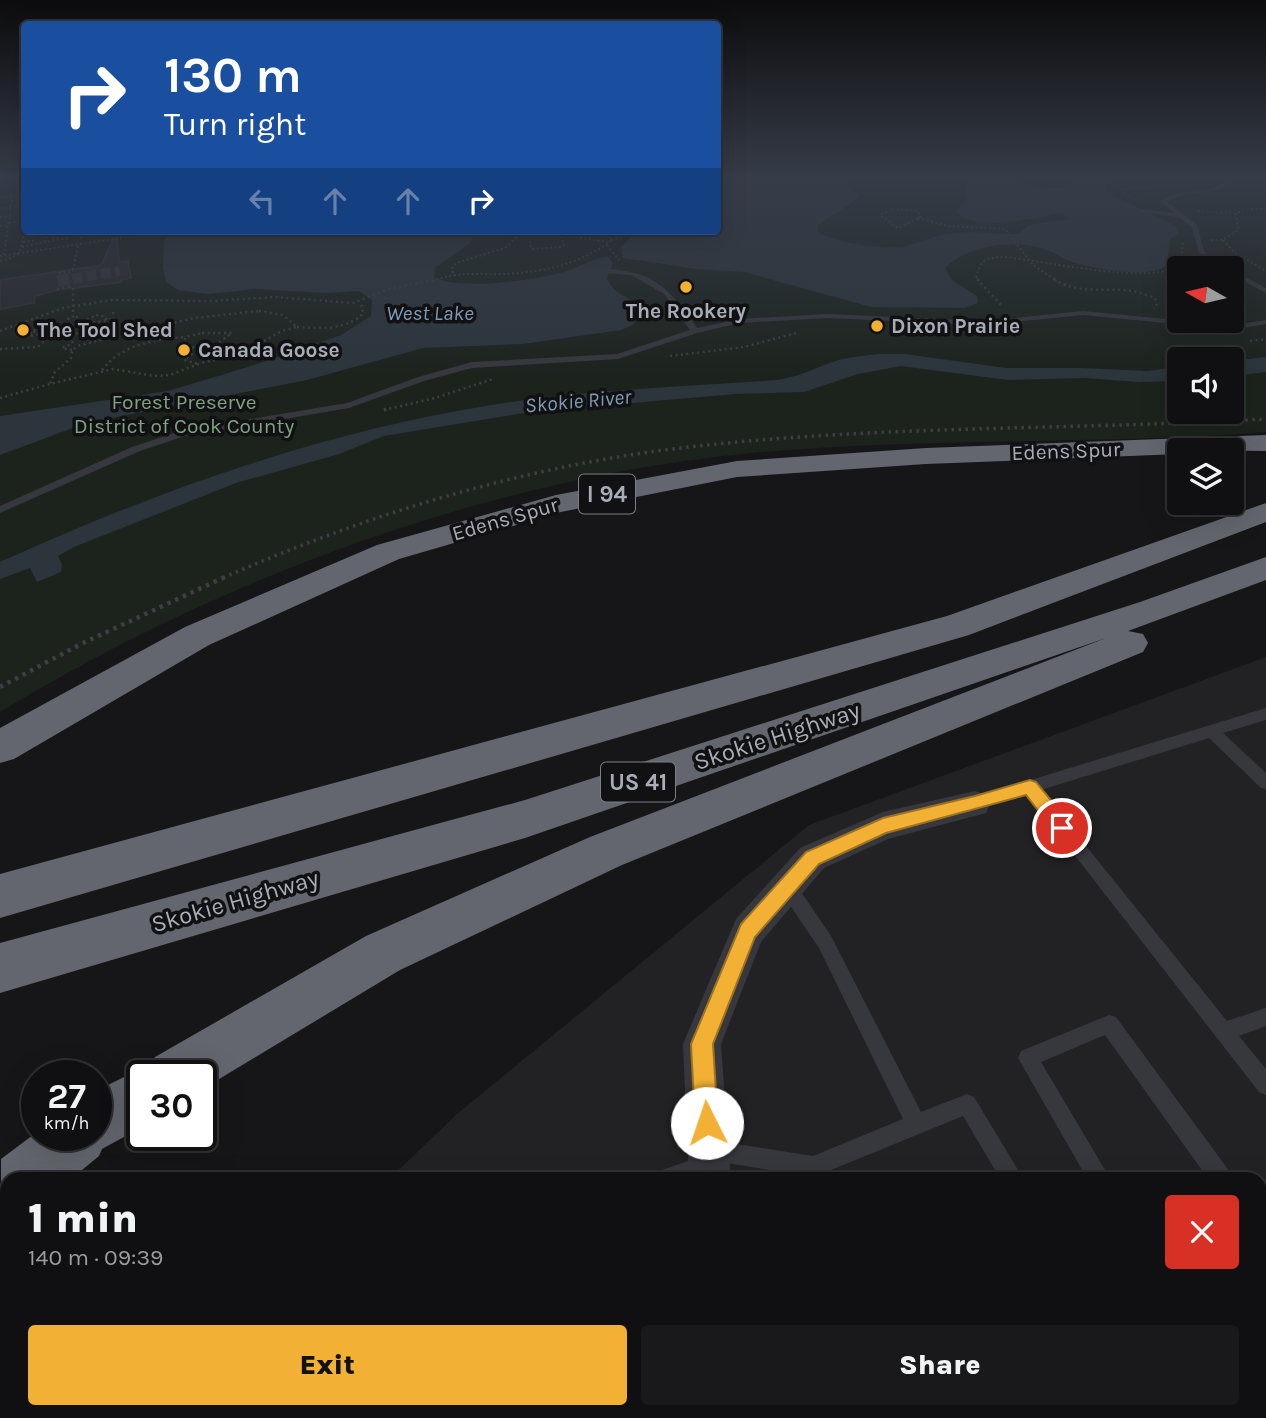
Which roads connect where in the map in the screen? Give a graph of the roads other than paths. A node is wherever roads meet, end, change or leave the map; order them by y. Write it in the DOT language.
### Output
graph roads {
  1 [pos="645,269"];
  2 [pos="609,271"];
  3 [pos="1244,278"];
  4 [pos="643,279"];
  5 [pos="1266,290"];
  6 [pos="1266,322"];
  7 [pos="695,331"];
  8 [pos="1266,443"];
  9 [pos="0,510"];
  10 [pos="1266,512"];
  11 [pos="1266,568"];
  12 [pos="1266,589"];
  13 [pos="1266,714"];
  14 [pos="1211,731"];
  15 [pos="0,747"];
  16 [pos="1266,783"];
  17 [pos="1030,787"];
  18 [pos="975,804"];
  19 [pos="787,886"];
  20 [pos="0,896"];
  21 [pos="0,968"];
  22 [pos="1266,1017"];
  23 [pos="1224,1032"];
  24 [pos="201,1060"];
  25 [pos="1266,1085"];
  26 [pos="916,1124"];
  27 [pos="60,1151"];
  28 [pos="709,1165"];
  29 [pos="32,1172"];
  30 [pos="688,1172"];
  31 [pos="803,1172"];
  32 [pos="818,1172"];
  33 [pos="1008,1172"];
  34 [pos="1095,1172"];
  35 [pos="1216,1172"];
  1 -- 4 [label="lane"];
  2 -- 4 [label="lane"];
  3 -- 5 [label="lane"];
  4 -- 7 [label="lane"];
  6 -- 7 [label="lane"];
  7 -- 9 [label="lane"];
  8 -- 15 [label="highway, Edens Spur / I 94"];
  10 -- 20 [label="highway, US 41"];
  11 -- 21 [label="highway, Skokie Highway / US 41"];
  12 -- 24 [label="highway"];
  13 -- 14 [label="lane"];
  14 -- 16 [label="lane"];
  14 -- 17 [label="lane"];
  17 -- 18 [label="lane"];
  17 -- 23 [label="lane"];
  18 -- 19 [label="street"];
  19 -- 26 [label="lane"];
  19 -- 28 [label="street"];
  22 -- 23 [label="lane"];
  23 -- 25 [label="lane"];
  26 -- 32 [label="lane"];
  26 -- 33 [label="lane"];
  27 -- 29 [label="highway"];
  28 -- 30 [label="lane"];
  28 -- 31 [label="lane"];
  34 -- 35 [label="lane"];
}
